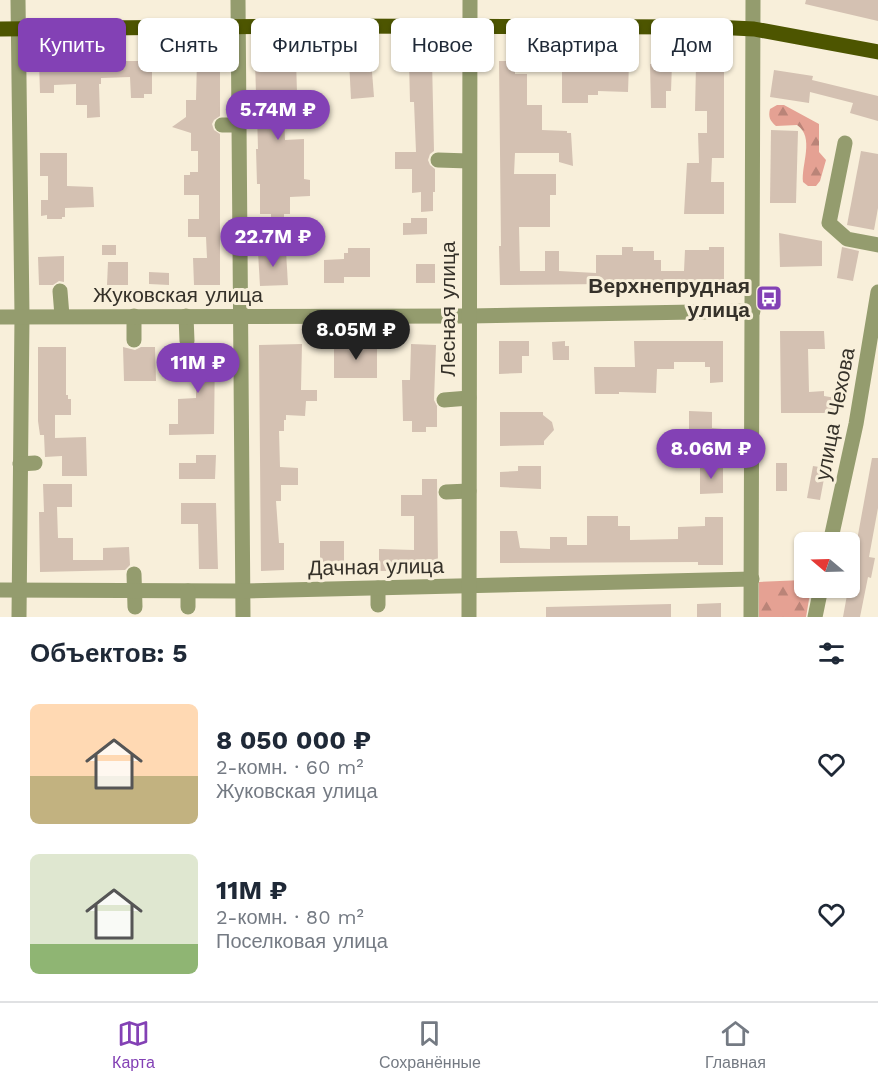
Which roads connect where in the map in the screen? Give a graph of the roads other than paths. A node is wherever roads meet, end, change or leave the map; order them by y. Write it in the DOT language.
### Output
graph roads {
  1 [pos="18,0"];
  2 [pos="238,0"];
  3 [pos="470,0"];
  4 [pos="753,0"];
  5 [pos="18,18"];
  6 [pos="238,18"];
  7 [pos="469,18"];
  8 [pos="391,26"];
  9 [pos="494,26"];
  10 [pos="239,27"];
  11 [pos="0,29"];
  12 [pos="18,29"];
  13 [pos="754,29"];
  14 [pos="878,52"];
  15 [pos="19,72"];
  16 [pos="238,72"];
  17 [pos="469,72"];
  18 [pos="222,125"];
  19 [pos="239,125"];
  20 [pos="845,143"];
  21 [pos="438,160"];
  22 [pos="469,160"];
  23 [pos="878,245"];
  24 [pos="60,291"];
  25 [pos="878,292"];
  26 [pos="753,311"];
  27 [pos="0,316"];
  28 [pos="22,316"];
  29 [pos="62,316"];
  30 [pos="134,316"];
  31 [pos="186,316"];
  32 [pos="240,316"];
  33 [pos="469,316"];
  34 [pos="134,340"];
  35 [pos="187,340"];
  36 [pos="469,398"];
  37 [pos="444,400"];
  38 [pos="469,491"];
  39 [pos="446,492"];
  40 [pos="833,532"];
  41 [pos="134,574"];
  42 [pos="752,579"];
  43 [pos="469,586"];
  44 [pos="378,588"];
  45 [pos="0,590"];
  46 [pos="19,590"];
  47 [pos="135,591"];
  48 [pos="188,591"];
  49 [pos="243,591"];
  50 [pos="819,598"];
  51 [pos="378,605"];
  52 [pos="135,607"];
  53 [pos="188,607"];
  54 [pos="19,617"];
  55 [pos="243,617"];
  56 [pos="469,617"];
  57 [pos="751,617"];
  58 [pos="815,617"];
  1 -- 5 [label="street"];
  2 -- 6 [label="street"];
  3 -- 7 [label="street, Лесная улица"];
  4 -- 13 [label="street"];
  8 -- 10 [label="main road"];
  9 -- 13 [label="main road"];
  11 -- 12 [label="main road"];
  13 -- 14 [label="main road"];
  13 -- 26 [label="street"];
  15 -- 28 [label="street"];
  16 -- 19 [label="street"];
  17 -- 22 [label="street, Лесная улица"];
  18 -- 19 [label="street"];
  19 -- 32 [label="street"];
  20 -- 23 [label="street"];
  21 -- 22 [label="street"];
  22 -- 33 [label="street, Лесная улица"];
  24 -- 29 [label="street"];
  25 -- 40 [label="street, улица Чехова"];
  26 -- 33 [label="street, Жуковская улица"];
  26 -- 42 [label="street"];
  27 -- 28 [label="street, Жуковская улица"];
  28 -- 29 [label="street, Жуковская улица"];
  28 -- 46 [label="street"];
  29 -- 30 [label="street, Жуковская улица"];
  30 -- 31 [label="street, Жуковская улица"];
  30 -- 34 [label="street"];
  31 -- 32 [label="street, Жуковская улица"];
  31 -- 35 [label="street"];
  32 -- 33 [label="street, Жуковская улица"];
  32 -- 49 [label="street"];
  33 -- 36 [label="street, Лесная улица"];
  36 -- 37 [label="street"];
  36 -- 38 [label="street, Лесная улица"];
  38 -- 39 [label="street"];
  38 -- 43 [label="street, Лесная улица"];
  41 -- 47 [label="street"];
  42 -- 43 [label="street, Дачная улица"];
  42 -- 57 [label="street"];
  43 -- 44 [label="street, Дачная улица"];
  43 -- 56 [label="street, Лесная улица"];
  44 -- 49 [label="street, Дачная улица"];
  44 -- 51 [label="street"];
  45 -- 46 [label="street, Дачная улица"];
  46 -- 47 [label="street, Дачная улица"];
  46 -- 54 [label="street"];
  47 -- 48 [label="street, Дачная улица"];
  47 -- 52 [label="street"];
  48 -- 49 [label="street, Дачная улица"];
  48 -- 53 [label="street"];
  49 -- 55 [label="street"];
  50 -- 58 [label="street"];
}
